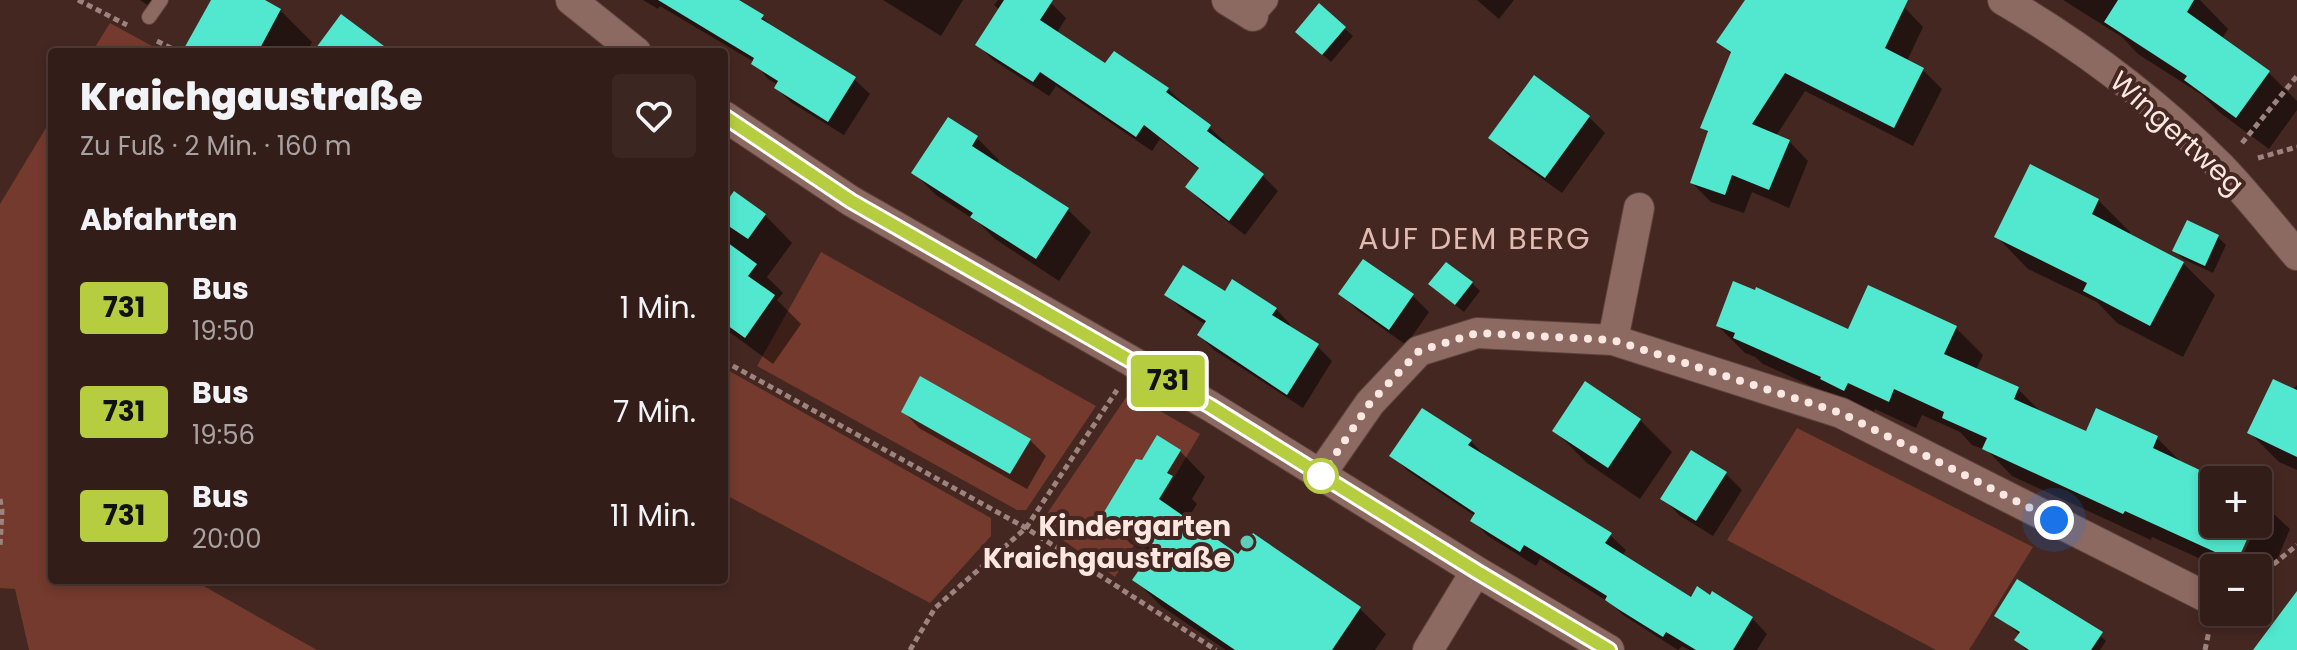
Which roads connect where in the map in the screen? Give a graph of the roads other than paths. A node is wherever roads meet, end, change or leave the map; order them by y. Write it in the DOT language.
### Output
graph roads {
  1 [pos="161,0"];
  2 [pos="571,0"];
  3 [pos="1227,0"];
  4 [pos="2003,0"];
  5 [pos="1260,8"];
  6 [pos="149,17"];
  7 [pos="631,48"];
  8 [pos="728,119"];
  9 [pos="1639,208"];
  10 [pos="2297,255"];
  11 [pos="1613,340"];
  12 [pos="1320,475"];
  13 [pos="1476,571"];
  14 [pos="2200,594"];
  15 [pos="1428,650"];
  16 [pos="1609,650"];
  1 -- 6 [label="lane"];
  2 -- 7 [label="street"];
  3 -- 5 [label="street"];
  4 -- 10 [label="street, Wingertweg"];
  8 -- 12 [label="street"];
  9 -- 11 [label="street"];
  11 -- 12 [label="street"];
  11 -- 14 [label="street"];
  12 -- 13 [label="street"];
  13 -- 15 [label="street"];
  13 -- 16 [label="street"];
}
